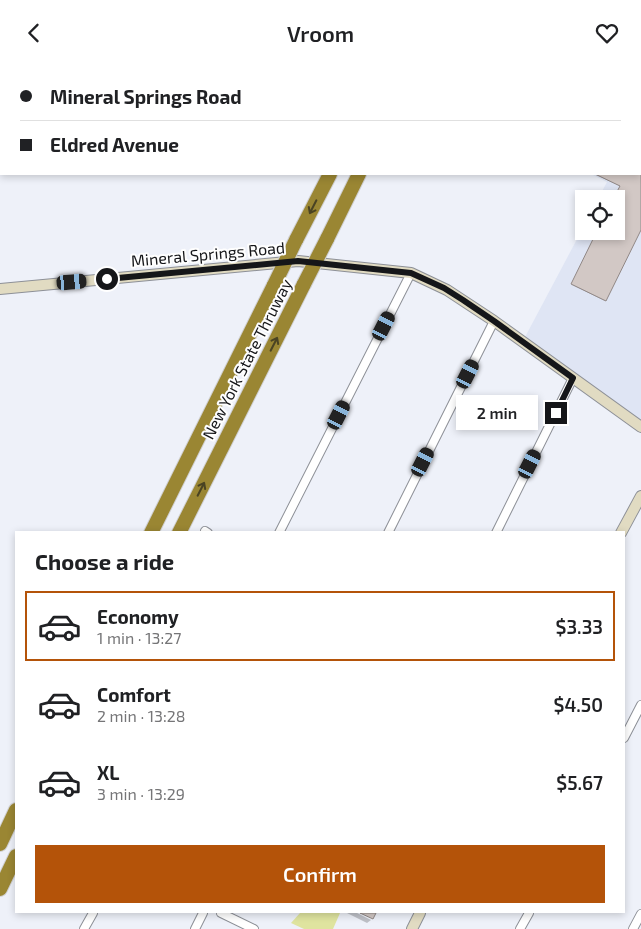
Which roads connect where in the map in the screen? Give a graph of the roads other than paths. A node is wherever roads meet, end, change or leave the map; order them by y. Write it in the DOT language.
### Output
graph roads {
  1 [pos="329,175"];
  2 [pos="358,175"];
  3 [pos="411,273"];
  4 [pos="0,289"];
  5 [pos="494,321"];
  6 [pos="573,378"];
  7 [pos="641,427"];
  8 [pos="641,496"];
  9 [pos="152,531"];
  10 [pos="180,531"];
  11 [pos="280,531"];
  12 [pos="389,531"];
  13 [pos="497,531"];
  14 [pos="622,531"];
  15 [pos="641,705"];
  16 [pos="625,736"];
  17 [pos="15,812"];
  18 [pos="0,844"];
  19 [pos="15,858"];
  20 [pos="0,889"];
  21 [pos="93,913"];
  22 [pos="203,913"];
  23 [pos="221,913"];
  24 [pos="420,913"];
  25 [pos="529,913"];
  26 [pos="641,914"];
  27 [pos="84,929"];
  28 [pos="194,929"];
  29 [pos="254,929"];
  30 [pos="412,929"];
  31 [pos="520,929"];
  32 [pos="633,929"];
  1 -- 9 [label="highway, New York State Thruway, one-way, bridge"];
  10 -- 2 [label="highway, New York State Thruway, one-way, bridge"];
  3 -- 4 [label="street, Mineral Springs Road"];
  3 -- 5 [label="street, Mineral Springs Road"];
  3 -- 11 [label="street"];
  5 -- 6 [label="street, Mineral Springs Road"];
  5 -- 12 [label="street"];
  6 -- 7 [label="street, Mineral Springs Road"];
  6 -- 13 [label="street"];
  8 -- 14 [label="street"];
  15 -- 16 [label="street"];
  17 -- 18 [label="highway"];
  19 -- 20 [label="highway"];
  21 -- 27 [label="street"];
  22 -- 28 [label="street"];
  23 -- 29 [label="street"];
  24 -- 30 [label="street"];
  25 -- 31 [label="street"];
  26 -- 32 [label="street"];
}
